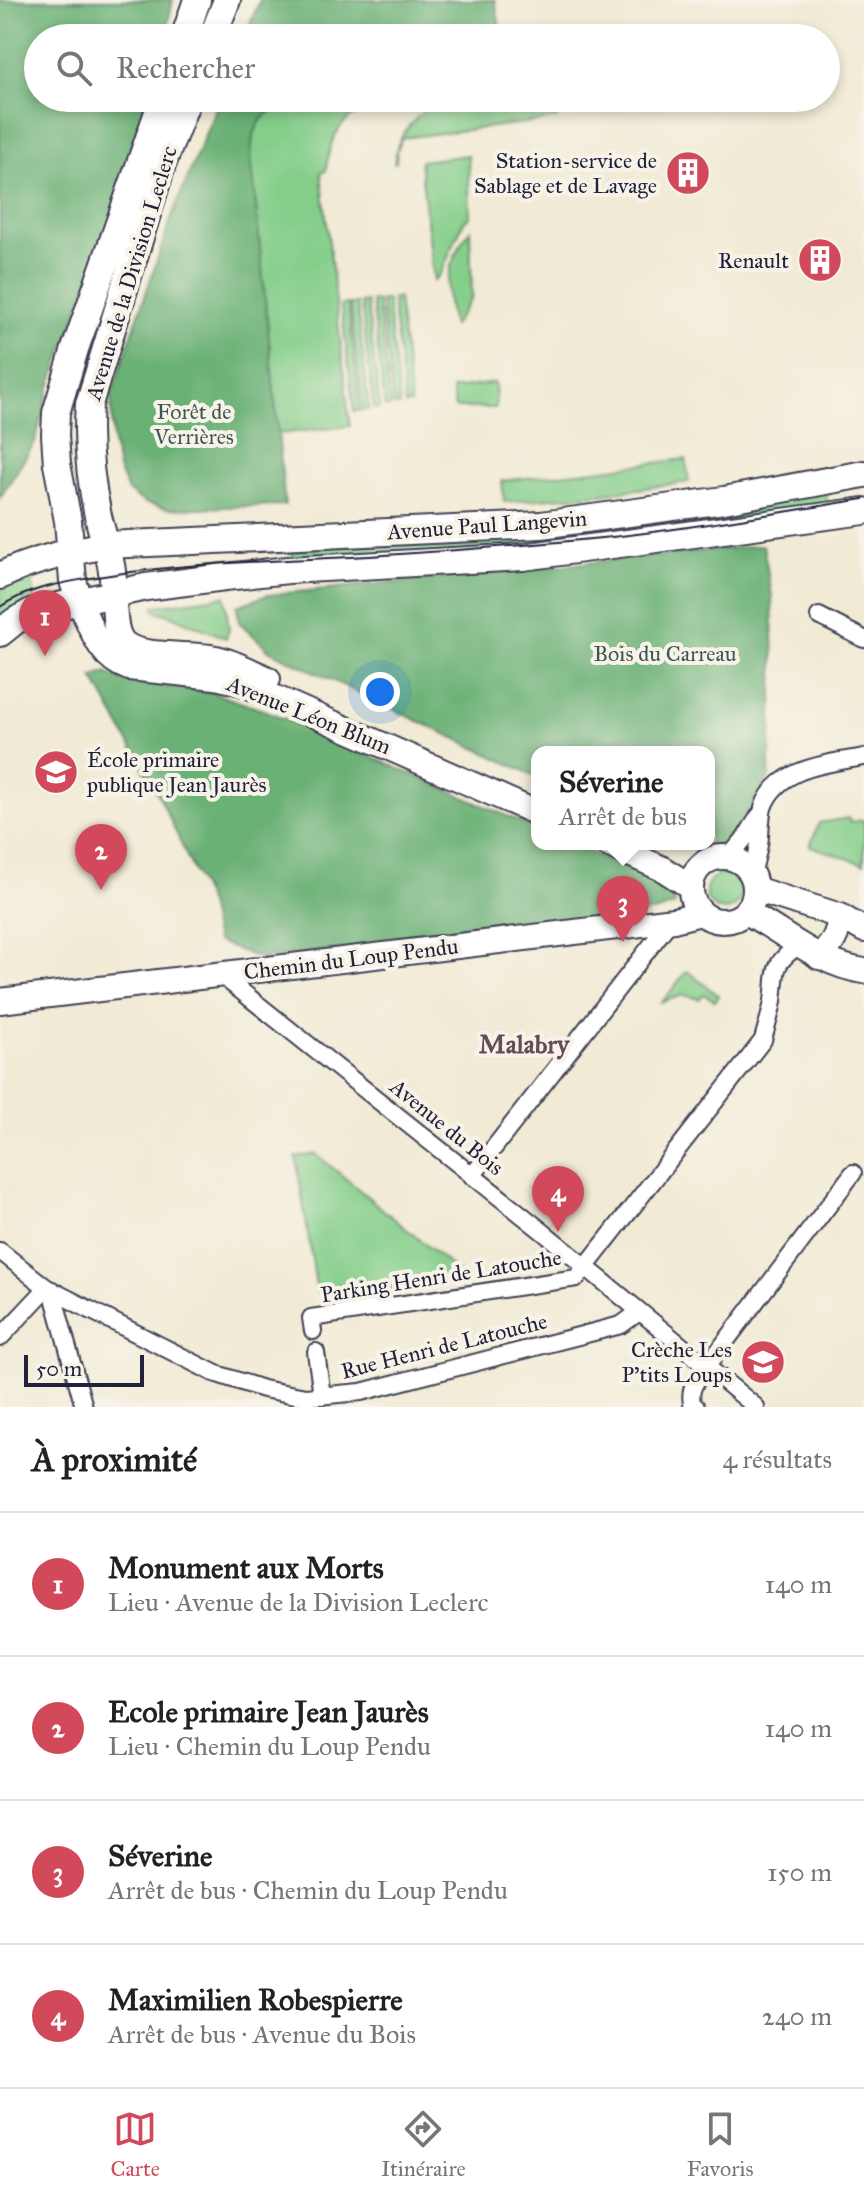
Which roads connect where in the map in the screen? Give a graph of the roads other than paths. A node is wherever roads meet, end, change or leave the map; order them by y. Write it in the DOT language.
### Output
graph roads {
  1 [pos="182,0"];
  2 [pos="197,0"];
  3 [pos="227,0"];
  4 [pos="178,24"];
  5 [pos="189,24"];
  6 [pos="218,24"];
  7 [pos="164,112"];
  8 [pos="168,112"];
  9 [pos="864,474"];
  10 [pos="864,511"];
  11 [pos="106,545"];
  12 [pos="70,552"];
  13 [pos="0,576"];
  14 [pos="114,595"];
  15 [pos="85,614"];
  16 [pos="819,616"];
  17 [pos="0,633"];
  18 [pos="864,639"];
  19 [pos="862,753"];
  20 [pos="531,795"];
  21 [pos="531,810"];
  22 [pos="762,811"];
  23 [pos="620,850"];
  24 [pos="655,850"];
  25 [pos="728,858"];
  26 [pos="696,876"];
  27 [pos="754,882"];
  28 [pos="746,912"];
  29 [pos="701,913"];
  30 [pos="840,916"];
  31 [pos="671,920"];
  32 [pos="864,930"];
  33 [pos="809,951"];
  34 [pos="864,971"];
  35 [pos="221,975"];
  36 [pos="0,1001"];
  37 [pos="853,1173"];
  38 [pos="472,1176"];
  39 [pos="0,1251"];
  40 [pos="586,1268"];
  41 [pos="50,1289"];
  42 [pos="639,1312"];
  43 [pos="313,1331"];
  44 [pos="0,1338"];
  45 [pos="316,1352"];
  46 [pos="706,1367"];
  47 [pos="312,1400"];
  48 [pos="84,1407"];
  49 [pos="696,1407"];
  50 [pos="756,1407"];
  1 -- 4 [label="main road"];
  2 -- 5 [label="main road"];
  3 -- 6 [label="main road"];
  7 -- 12 [label="main road, Avenue de la Division Leclerc"];
  8 -- 11 [label="main road, Avenue de la Division Leclerc"];
  9 -- 11 [label="main road, Avenue Paul Langevin"];
  10 -- 14 [label="main road, Avenue Paul Langevin"];
  11 -- 12 [label="main road, Avenue Paul Langevin"];
  11 -- 14 [label="main road, Avenue de la Division Leclerc"];
  12 -- 13 [label="main road, Avenue Paul Langevin"];
  12 -- 15 [label="main road"];
  14 -- 15 [label="main road, Avenue Paul Langevin"];
  14 -- 20 [label="main road, Avenue Léon Blum"];
  15 -- 17 [label="main road, Avenue Paul Langevin"];
  15 -- 21 [label="main road, Avenue Léon Blum"];
  16 -- 18 [label="street"];
  19 -- 22 [label="street"];
  22 -- 25 [label="street"];
  22 -- 27 [label="street"];
  23 -- 26 [label="main road"];
  24 -- 26 [label="main road"];
  25 -- 26 [label="main road"];
  25 -- 27 [label="main road"];
  26 -- 29 [label="main road"];
  27 -- 28 [label="main road"];
  27 -- 30 [label="main road"];
  28 -- 29 [label="main road"];
  28 -- 33 [label="main road"];
  29 -- 31 [label="main road, Chemin du Loup Pendu"];
  30 -- 32 [label="main road"];
  30 -- 33 [label="main road"];
  31 -- 35 [label="main road, Chemin du Loup Pendu"];
  31 -- 38 [label="street"];
  33 -- 34 [label="main road"];
  33 -- 40 [label="street"];
  35 -- 36 [label="main road, Chemin du Loup Pendu"];
  35 -- 38 [label="street, Avenue du Bois"];
  37 -- 46 [label="street"];
  38 -- 40 [label="street, Avenue du Bois"];
  39 -- 41 [label="street, Rue Henri de Latouche"];
  40 -- 42 [label="street, Avenue du Bois"];
  40 -- 43 [label="street, Parking Henri de Latouche"];
  41 -- 44 [label="street"];
  41 -- 47 [label="street, Rue Henri de Latouche"];
  41 -- 48 [label="street"];
  42 -- 46 [label="street, Avenue du Bois"];
  42 -- 47 [label="street, Rue Henri de Latouche"];
  45 -- 47 [label="street"];
  46 -- 49 [label="street"];
  46 -- 50 [label="street, Avenue du Bois"];
}
